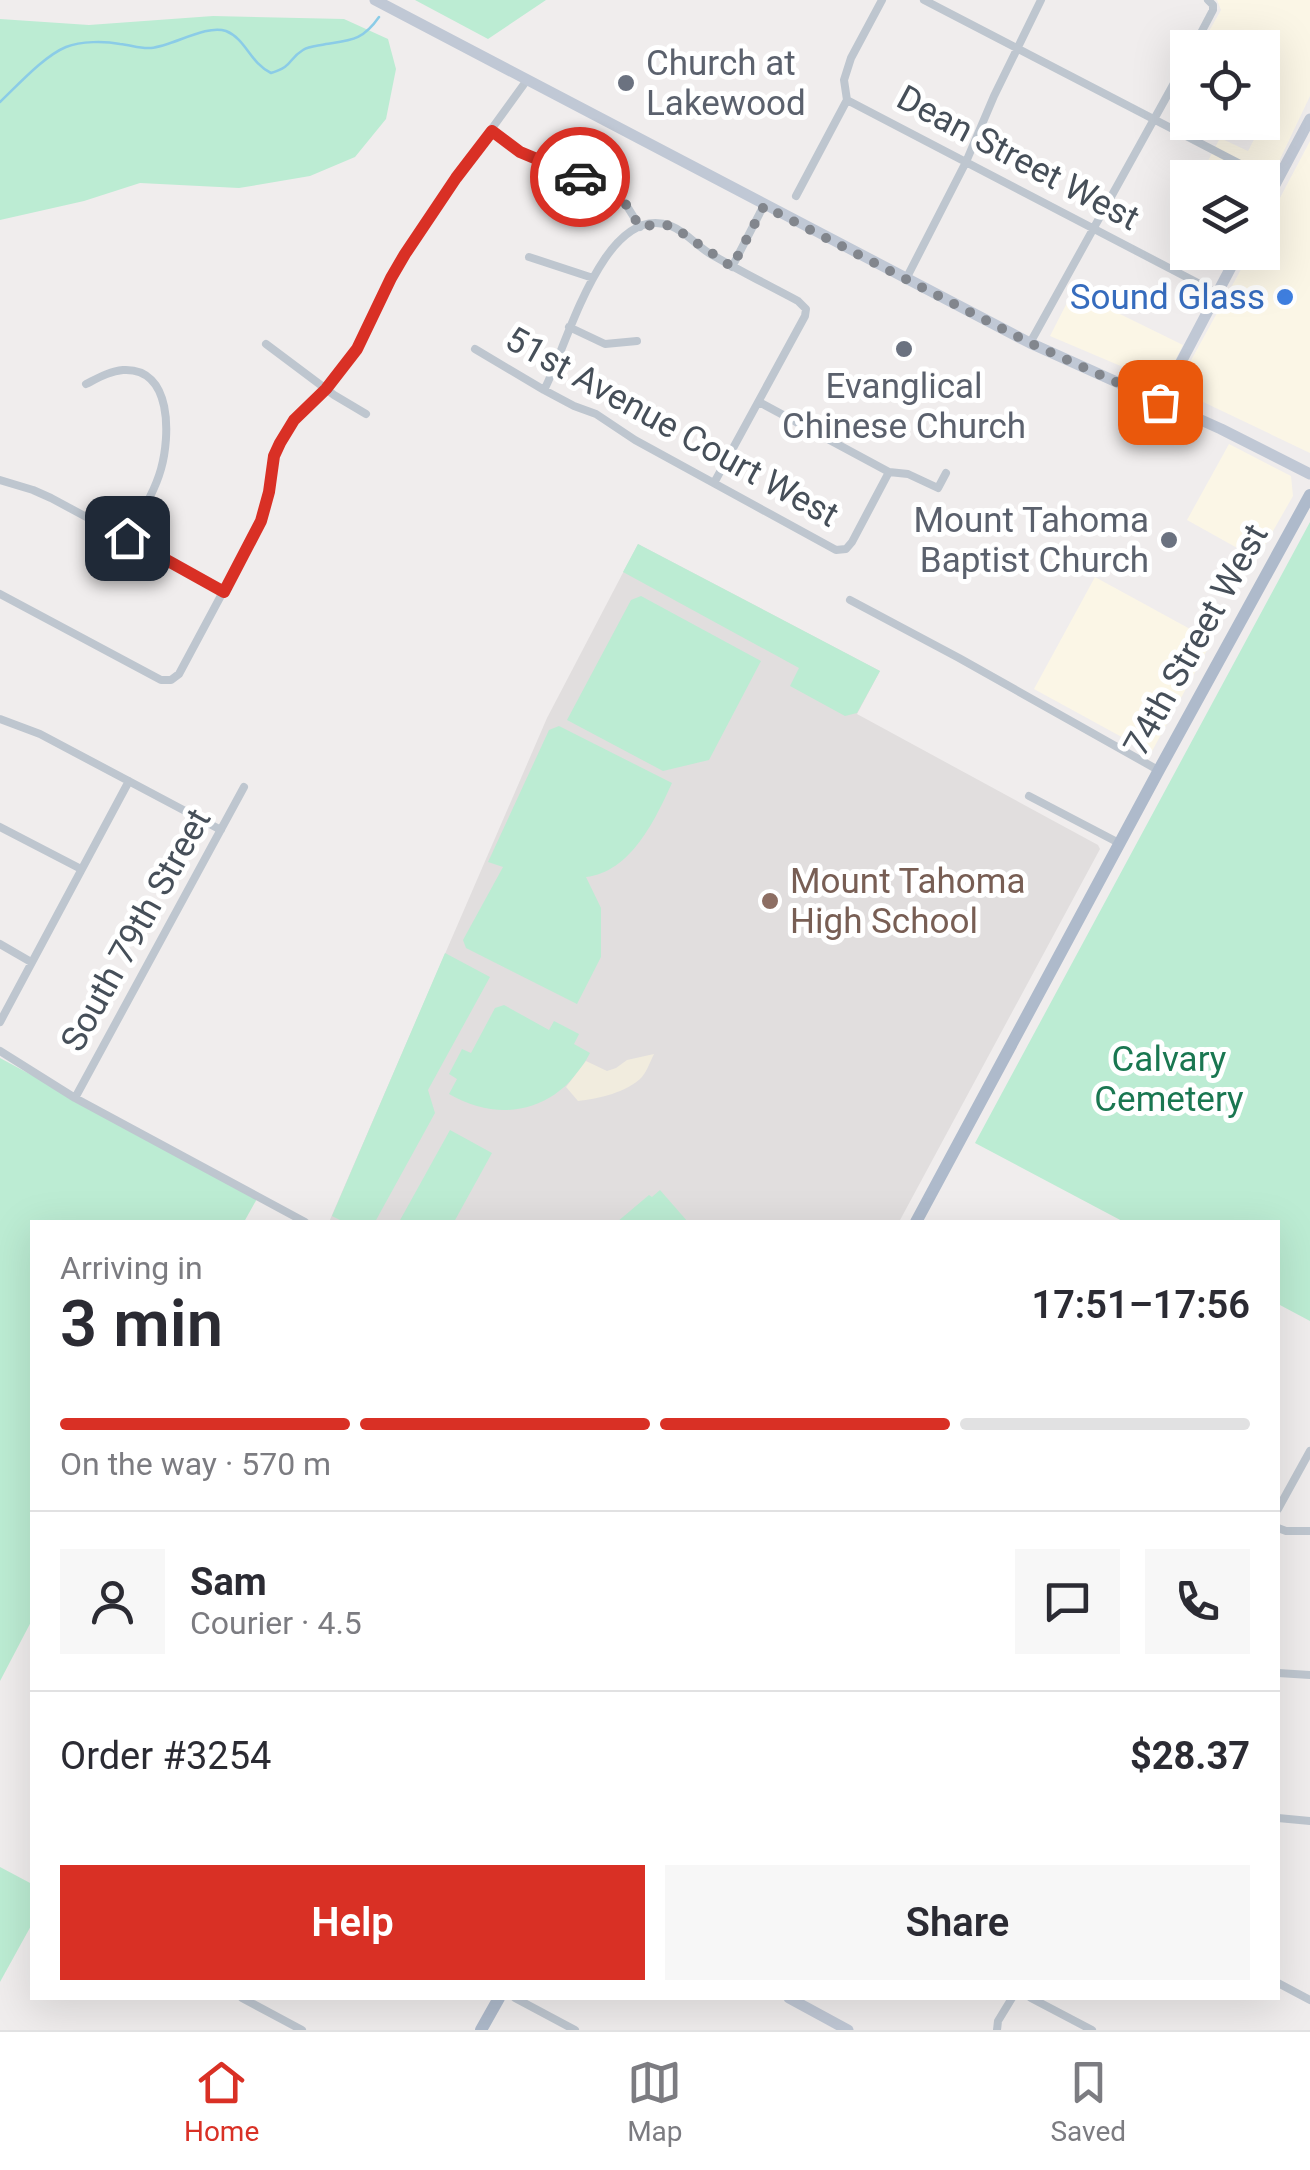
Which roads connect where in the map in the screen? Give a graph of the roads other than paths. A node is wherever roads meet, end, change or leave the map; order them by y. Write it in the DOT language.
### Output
graph roads {
  1 [pos="376,0"];
  2 [pos="882,0"];
  3 [pos="924,0"];
  4 [pos="1042,0"];
  5 [pos="1210,3"];
  6 [pos="1204,30"];
  7 [pos="1017,49"];
  8 [pos="528,80"];
  9 [pos="1170,89"];
  10 [pos="847,100"];
  11 [pos="1153,118"];
  12 [pos="1310,119"];
  13 [pos="492,131"];
  14 [pos="1232,160"];
  15 [pos="966,162"];
  16 [pos="1280,175"];
  17 [pos="796,196"];
  18 [pos="764,206"];
  19 [pos="640,227"];
  20 [pos="1093,228"];
  21 [pos="528,257"];
  22 [pos="732,267"];
  23 [pos="1229,270"];
  24 [pos="593,278"];
  25 [pos="906,279"];
  26 [pos="1217,293"];
  27 [pos="568,327"];
  28 [pos="637,341"];
  29 [pos="1030,343"];
  30 [pos="266,344"];
  31 [pos="475,349"];
  32 [pos="86,384"];
  33 [pos="326,389"];
  34 [pos="544,390"];
  35 [pos="758,402"];
  36 [pos="1160,402"];
  37 [pos="366,414"];
  38 [pos="889,472"];
  39 [pos="946,472"];
  40 [pos="1310,474"];
  41 [pos="0,480"];
  42 [pos="714,483"];
  43 [pos="1310,496"];
  44 [pos="127,538"];
  45 [pos="224,592"];
  46 [pos="0,594"];
  47 [pos="850,600"];
  48 [pos="0,719"];
  49 [pos="1158,770"];
  50 [pos="129,781"];
  51 [pos="244,788"];
  52 [pos="1029,796"];
  53 [pos="0,827"];
  54 [pos="222,830"];
  55 [pos="1120,844"];
  56 [pos="81,870"];
  57 [pos="0,944"];
  58 [pos="31,962"];
  59 [pos="0,1022"];
  60 [pos="0,1051"];
  61 [pos="75,1098"];
  62 [pos="301,1220"];
  63 [pos="917,1220"];
  64 [pos="1310,1451"];
  65 [pos="1280,1504"];
  66 [pos="1280,1529"];
  67 [pos="1310,1532"];
  68 [pos="1280,1673"];
  69 [pos="1310,1675"];
  70 [pos="1280,1818"];
  71 [pos="1310,1821"];
  72 [pos="1280,1984"];
  73 [pos="246,2000"];
  74 [pos="498,2000"];
  75 [pos="519,2000"];
  76 [pos="792,2000"];
  77 [pos="1011,2000"];
  78 [pos="1035,2000"];
  79 [pos="1310,2000"];
  80 [pos="302,2030"];
  81 [pos="481,2030"];
  82 [pos="575,2030"];
  83 [pos="848,2030"];
  84 [pos="996,2030"];
  85 [pos="1092,2030"];
  1 -- 8 [label="main road"];
  2 -- 10 [label="street"];
  3 -- 7 [label="street"];
  4 -- 7 [label="street"];
  5 -- 6 [label="street"];
  7 -- 11 [label="street"];
  7 -- 15 [label="street"];
  8 -- 13 [label="street"];
  8 -- 18 [label="main road"];
  9 -- 11 [label="street"];
  10 -- 15 [label="street, Dean Street West"];
  10 -- 17 [label="street"];
  11 -- 14 [label="street"];
  11 -- 20 [label="street"];
  12 -- 16 [label="main road"];
  13 -- 19 [label="street"];
  13 -- 33 [label="street"];
  15 -- 20 [label="street, Dean Street West"];
  15 -- 25 [label="street"];
  18 -- 22 [label="street"];
  18 -- 25 [label="main road"];
  19 -- 22 [label="street"];
  19 -- 24 [label="street"];
  20 -- 26 [label="street, Dean Street West"];
  20 -- 29 [label="street"];
  21 -- 24 [label="street"];
  22 -- 35 [label="street"];
  23 -- 26 [label="main road"];
  24 -- 27 [label="street"];
  25 -- 29 [label="main road"];
  26 -- 36 [label="main road"];
  27 -- 28 [label="street"];
  27 -- 34 [label="street"];
  29 -- 36 [label="main road"];
  30 -- 33 [label="street"];
  31 -- 34 [label="street, 51st Avenue Court West"];
  32 -- 44 [label="street"];
  33 -- 37 [label="street"];
  33 -- 45 [label="street"];
  34 -- 42 [label="street, 51st Avenue Court West"];
  35 -- 38 [label="street"];
  35 -- 42 [label="street"];
  36 -- 40 [label="main road"];
  38 -- 39 [label="street"];
  38 -- 42 [label="street, 51st Avenue Court West"];
  41 -- 44 [label="street"];
  43 -- 49 [label="main road, 74th Street West"];
  44 -- 45 [label="street"];
  45 -- 46 [label="street"];
  47 -- 49 [label="street"];
  48 -- 50 [label="street"];
  49 -- 55 [label="main road, 74th Street West"];
  50 -- 54 [label="street"];
  50 -- 56 [label="street"];
  51 -- 54 [label="street, South 79th Street"];
  52 -- 55 [label="street"];
  53 -- 56 [label="street"];
  54 -- 61 [label="street, South 79th Street"];
  55 -- 63 [label="main road, 74th Street West"];
  56 -- 58 [label="street"];
  57 -- 58 [label="street"];
  58 -- 59 [label="street"];
  60 -- 61 [label="street"];
  61 -- 62 [label="street"];
  64 -- 65 [label="street"];
  66 -- 67 [label="street"];
  68 -- 69 [label="street"];
  70 -- 71 [label="street"];
  72 -- 79 [label="street"];
  73 -- 80 [label="street"];
  74 -- 81 [label="main road"];
  75 -- 82 [label="street"];
  76 -- 83 [label="main road"];
  77 -- 84 [label="street"];
  78 -- 85 [label="street"];
}
